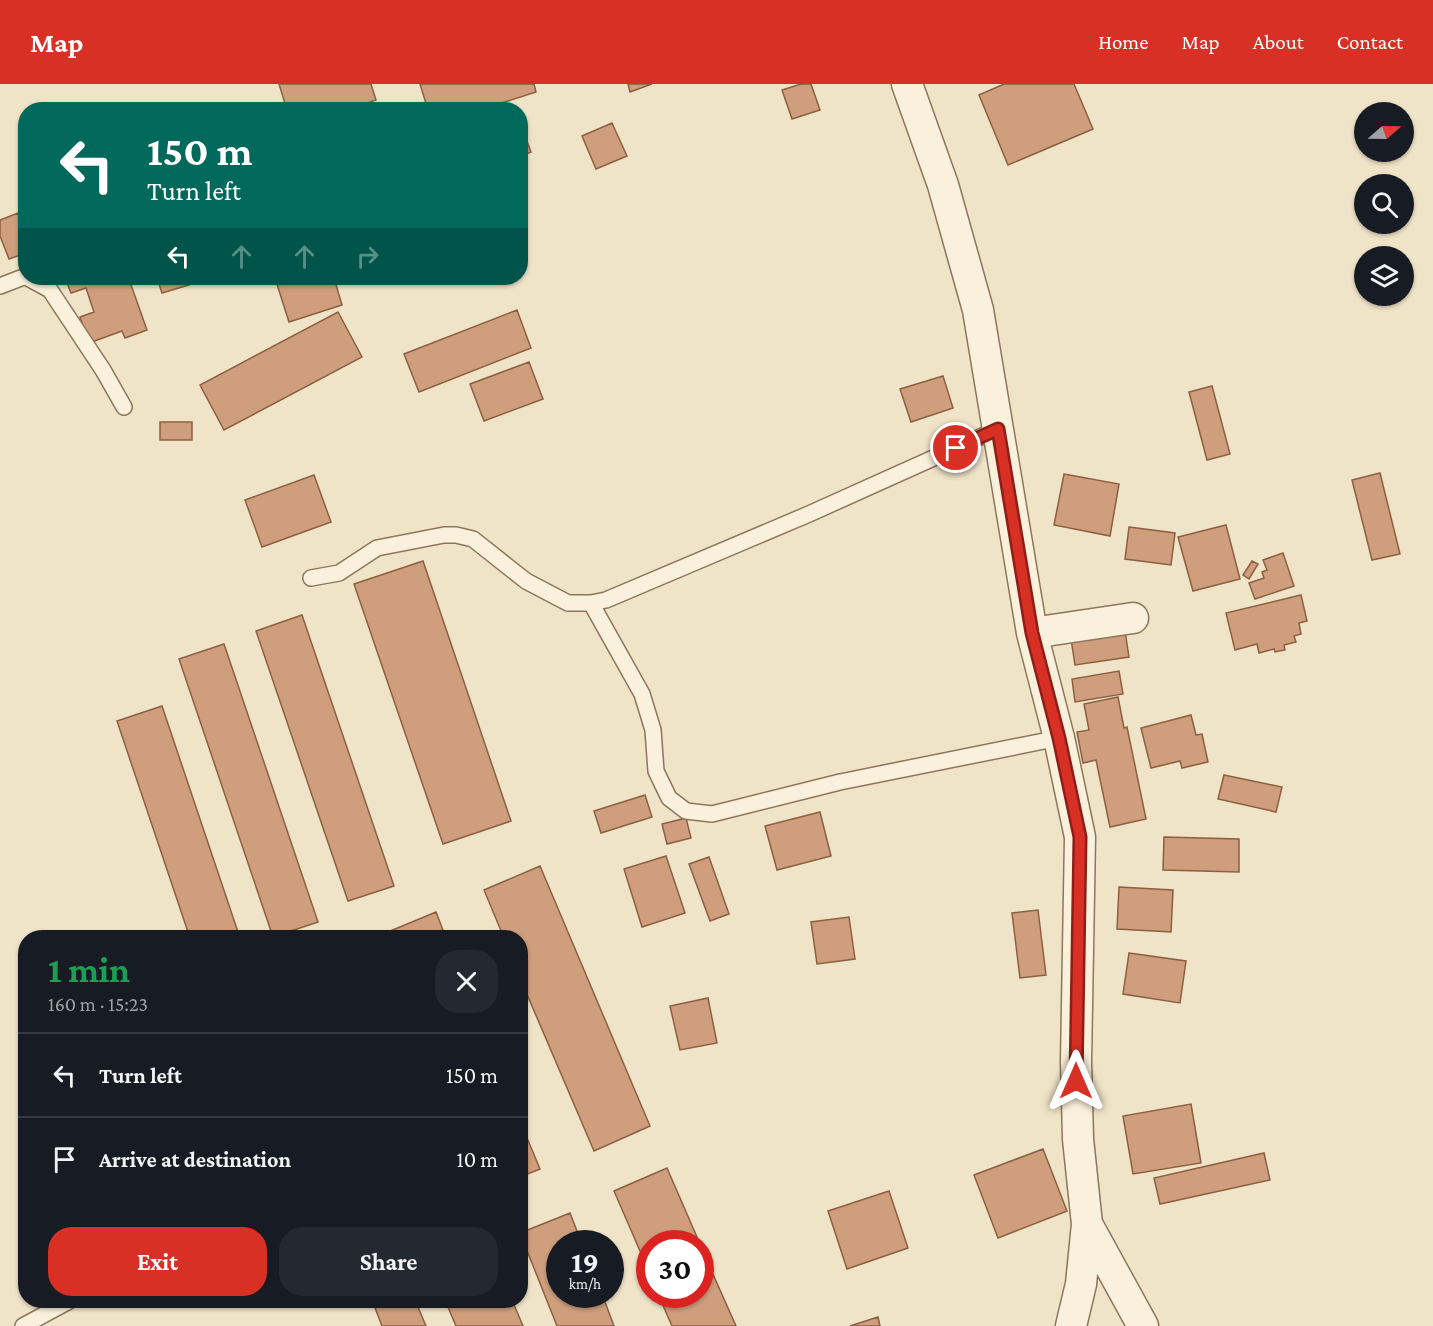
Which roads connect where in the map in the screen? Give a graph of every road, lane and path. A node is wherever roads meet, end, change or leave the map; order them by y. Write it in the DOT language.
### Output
graph roads {
  1 [pos="908,84"];
  2 [pos="18,280"];
  3 [pos="41,285"];
  4 [pos="0,286"];
  5 [pos="124,407"];
  6 [pos="998,429"];
  7 [pos="311,578"];
  8 [pos="591,603"];
  9 [pos="1133,618"];
  10 [pos="1032,633"];
  11 [pos="1059,738"];
  12 [pos="1087,1224"];
  13 [pos="56,1308"];
  14 [pos="23,1326"];
  15 [pos="1071,1326"];
  16 [pos="1143,1326"];
  1 -- 6 [label="street"];
  2 -- 4 [label="lane"];
  3 -- 5 [label="lane"];
  6 -- 8 [label="lane"];
  6 -- 10 [label="street"];
  7 -- 8 [label="lane"];
  8 -- 11 [label="lane"];
  9 -- 10 [label="street"];
  10 -- 11 [label="street"];
  11 -- 12 [label="street"];
  12 -- 15 [label="street"];
  12 -- 16 [label="street"];
  13 -- 14 [label="lane"];
}
